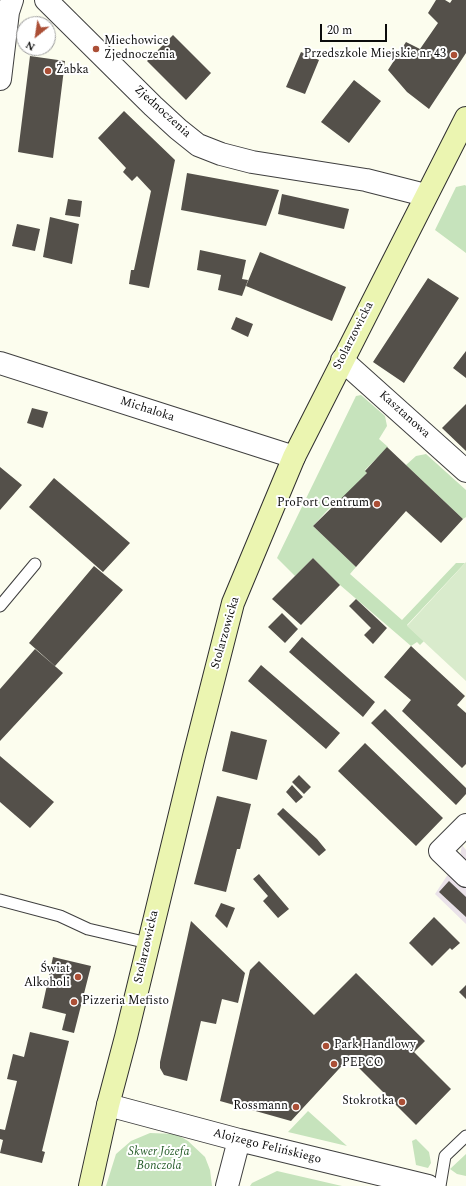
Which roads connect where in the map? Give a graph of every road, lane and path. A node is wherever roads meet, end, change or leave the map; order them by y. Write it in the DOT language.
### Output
graph roads {
  1 [pos="12,0"];
  2 [pos="46,0"];
  3 [pos="0,79"];
  4 [pos="466,118"];
  5 [pos="425,195"];
  6 [pos="342,360"];
  7 [pos="0,363"];
  8 [pos="294,457"];
  9 [pos="466,471"];
  10 [pos="35,564"];
  11 [pos="0,606"];
  12 [pos="466,825"];
  13 [pos="466,876"];
  14 [pos="0,900"];
  15 [pos="148,943"];
  16 [pos="108,1105"];
  17 [pos="466,1136"];
  18 [pos="239,1140"];
  19 [pos="90,1186"];
  20 [pos="227,1186"];
  21 [pos="428,1186"];
  22 [pos="440,1186"];
  1 -- 3 [label="street"];
  2 -- 5 [label="street, Zjednoczenia"];
  4 -- 5 [label="street, Stolarzowicka"];
  5 -- 6 [label="street, Stolarzowicka"];
  6 -- 8 [label="street, Stolarzowicka"];
  6 -- 9 [label="street, Kasztanowa"];
  7 -- 8 [label="street, Michaloka"];
  8 -- 15 [label="street, Stolarzowicka"];
  10 -- 11 [label="lane"];
  12 -- 13 [label="street"];
  14 -- 15 [label="lane"];
  15 -- 16 [label="street, Stolarzowicka"];
  16 -- 18 [label="street, Alojzego Felińskiego"];
  16 -- 19 [label="street, Stolarzowicka"];
  17 -- 22 [label="lane"];
  18 -- 20 [label="street"];
  18 -- 21 [label="street, Alojzego Felińskiego"];
}
